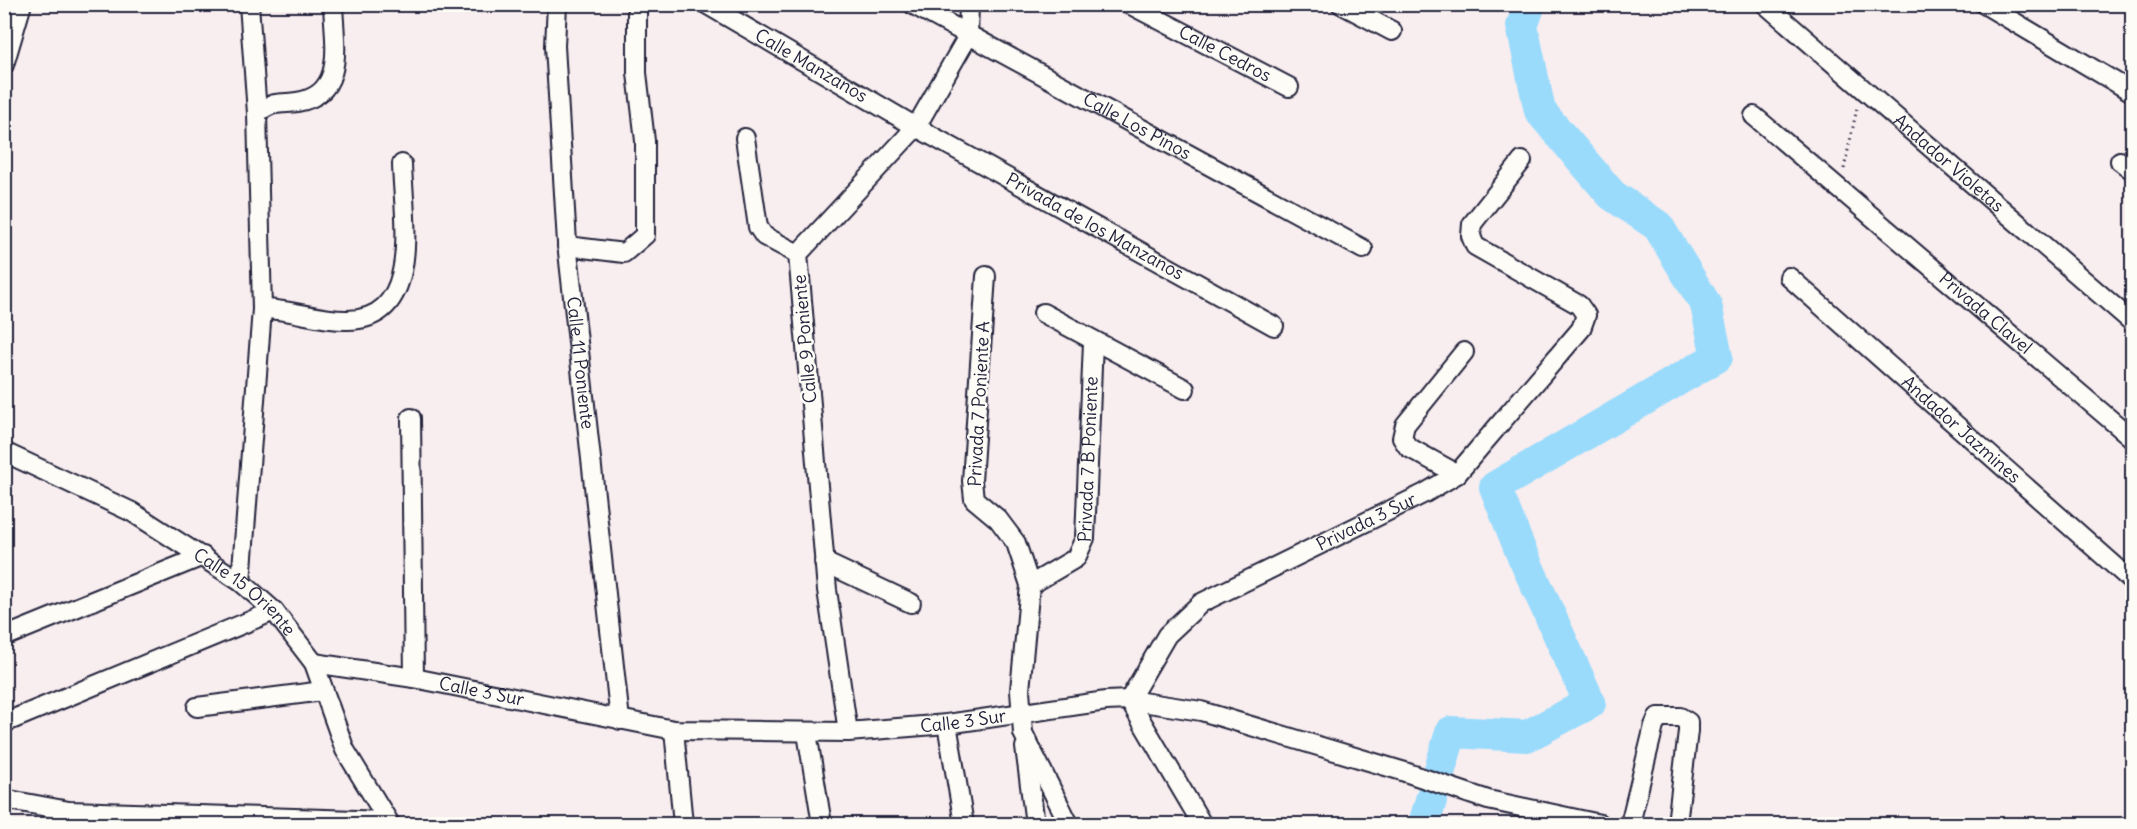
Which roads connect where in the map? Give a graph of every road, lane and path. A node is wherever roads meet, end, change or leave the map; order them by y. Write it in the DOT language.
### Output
graph roads {
  1 [pos="22,4"];
  2 [pos="249,4"];
  3 [pos="333,4"];
  4 [pos="557,4"];
  5 [pos="706,4"];
  6 [pos="912,4"];
  7 [pos="969,4"];
  8 [pos="1129,4"];
  9 [pos="1341,4"];
  10 [pos="1765,4"];
  11 [pos="1984,4"];
  12 [pos="634,5"];
  13 [pos="1392,31"];
  14 [pos="968,36"];
  15 [pos="4,64"];
  16 [pos="1289,87"];
  17 [pos="1861,88"];
  18 [pos="2133,92"];
  19 [pos="257,113"];
  20 [pos="1754,116"];
  21 [pos="916,127"];
  22 [pos="745,138"];
  23 [pos="1522,161"];
  24 [pos="402,164"];
  25 [pos="1839,189"];
  26 [pos="567,246"];
  27 [pos="1364,249"];
  28 [pos="798,254"];
  29 [pos="986,276"];
  30 [pos="1789,277"];
  31 [pos="262,309"];
  32 [pos="1043,313"];
  33 [pos="2133,322"];
  34 [pos="1274,326"];
  35 [pos="1093,342"];
  36 [pos="1464,352"];
  37 [pos="1185,389"];
  38 [pos="411,418"];
  39 [pos="2133,438"];
  40 [pos="4,452"];
  41 [pos="1457,474"];
  42 [pos="203,556"];
  43 [pos="824,562"];
  44 [pos="2133,581"];
  45 [pos="241,582"];
  46 [pos="1030,585"];
  47 [pos="911,603"];
  48 [pos="274,611"];
  49 [pos="4,637"];
  50 [pos="314,663"];
  51 [pos="414,678"];
  52 [pos="323,691"];
  53 [pos="1129,700"];
  54 [pos="197,707"];
  55 [pos="1021,714"];
  56 [pos="620,720"];
  57 [pos="4,723"];
  58 [pos="947,724"];
  59 [pos="674,730"];
  60 [pos="848,732"];
  61 [pos="807,733"];
  62 [pos="1023,733"];
  63 [pos="4,799"];
  64 [pos="389,823"];
  65 [pos="683,825"];
  66 [pos="822,825"];
  67 [pos="964,825"];
  68 [pos="1035,825"];
  69 [pos="1069,825"];
  70 [pos="1203,825"];
  71 [pos="1600,825"];
  72 [pos="1630,825"];
  73 [pos="1677,825"];
  1 -- 15 [label="street"];
  2 -- 19 [label="street"];
  3 -- 19 [label="street"];
  4 -- 26 [label="street, Calle 11 Poniente"];
  5 -- 21 [label="street, Calle Manzanos"];
  6 -- 14 [label="street, Calle Los Pinos"];
  7 -- 14 [label="street, Calle 9 Poniente"];
  8 -- 16 [label="street, Calle Cedros"];
  9 -- 13 [label="street"];
  10 -- 17 [label="street, Andador Violetas"];
  11 -- 18 [label="street"];
  12 -- 26 [label="street"];
  14 -- 21 [label="street, Calle 9 Poniente"];
  14 -- 27 [label="street, Calle Los Pinos"];
  17 -- 25 [label="path"];
  17 -- 33 [label="street, Andador Violetas"];
  19 -- 31 [label="street"];
  20 -- 25 [label="street, Privada Clavel"];
  21 -- 28 [label="street, Calle 9 Poniente"];
  21 -- 34 [label="street, Privada de los Manzanos"];
  22 -- 28 [label="street"];
  23 -- 41 [label="street, Privada 3 Sur"];
  24 -- 31 [label="street"];
  25 -- 39 [label="street, Privada Clavel"];
  26 -- 56 [label="street, Calle 11 Poniente"];
  28 -- 43 [label="street, Calle 9 Poniente"];
  29 -- 46 [label="street, Privada 7 Poniente A"];
  30 -- 44 [label="street, Andador Jazmines"];
  31 -- 45 [label="street"];
  32 -- 35 [label="street"];
  35 -- 37 [label="street"];
  35 -- 46 [label="street, Privada 7 B Poniente"];
  36 -- 41 [label="street"];
  38 -- 51 [label="street"];
  40 -- 42 [label="street, Calle 15 Oriente"];
  41 -- 53 [label="street, Privada 3 Sur"];
  42 -- 45 [label="street, Calle 15 Oriente"];
  42 -- 49 [label="street"];
  43 -- 47 [label="street"];
  43 -- 60 [label="street, Calle 9 Poniente"];
  45 -- 48 [label="street, Calle 15 Oriente"];
  46 -- 55 [label="street"];
  48 -- 50 [label="street, Calle 15 Oriente"];
  48 -- 57 [label="street"];
  50 -- 51 [label="street, Calle 3 Sur"];
  50 -- 52 [label="street, Calle 15 Oriente"];
  51 -- 56 [label="street, Calle 3 Sur"];
  52 -- 54 [label="street"];
  52 -- 64 [label="street, Calle 15 Oriente"];
  53 -- 55 [label="street, Calle 3 Sur"];
  53 -- 70 [label="street"];
  53 -- 71 [label="street, Calle 3 Sur"];
  55 -- 58 [label="street, Calle 3 Sur"];
  55 -- 62 [label="street"];
  56 -- 59 [label="street, Calle 3 Sur"];
  58 -- 60 [label="street, Calle 3 Sur"];
  58 -- 67 [label="street"];
  59 -- 61 [label="street, Calle 3 Sur"];
  59 -- 65 [label="street"];
  60 -- 61 [label="street, Calle 3 Sur"];
  61 -- 66 [label="street"];
  62 -- 68 [label="street"];
  62 -- 69 [label="street"];
  63 -- 64 [label="street"];
  72 -- 73 [label="street"];
}
